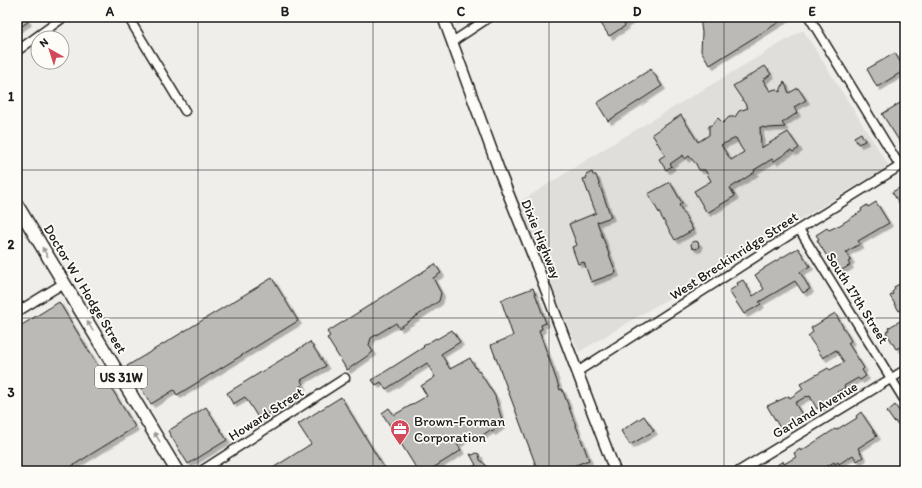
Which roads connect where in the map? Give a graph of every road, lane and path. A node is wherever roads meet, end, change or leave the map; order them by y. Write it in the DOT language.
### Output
graph roads {
  1 [pos="64,17"];
  2 [pos="128,17"];
  3 [pos="443,17"];
  4 [pos="490,17"];
  5 [pos="809,17"];
  6 [pos="452,42"];
  7 [pos="17,51"];
  8 [pos="185,111"];
  9 [pos="902,165"];
  10 [pos="17,205"];
  11 [pos="799,229"];
  12 [pos="64,283"];
  13 [pos="17,312"];
  14 [pos="905,370"];
  15 [pos="577,372"];
  16 [pos="345,378"];
  17 [pos="891,379"];
  18 [pos="905,401"];
  19 [pos="177,471"];
  20 [pos="201,471"];
  21 [pos="615,471"];
  22 [pos="739,471"];
  1 -- 7 [label="street"];
  2 -- 8 [label="street"];
  3 -- 6 [label="street, Dixie Highway"];
  4 -- 6 [label="street"];
  5 -- 9 [label="street"];
  6 -- 15 [label="street, Dixie Highway"];
  9 -- 11 [label="street, West Breckinridge Street"];
  12 -- 10 [label="main road, Doctor W J Hodge Street / US 31W, one-way"];
  11 -- 15 [label="street, West Breckinridge Street"];
  11 -- 17 [label="street, South 17th Street"];
  12 -- 13 [label="street"];
  19 -- 12 [label="main road, Doctor W J Hodge Street / US 31W, one-way"];
  14 -- 17 [label="street, Garland Avenue"];
  15 -- 21 [label="street, Dixie Highway"];
  16 -- 20 [label="street, Howard Street"];
  17 -- 18 [label="street, South 17th Street"];
  17 -- 22 [label="street, Garland Avenue"];
}
